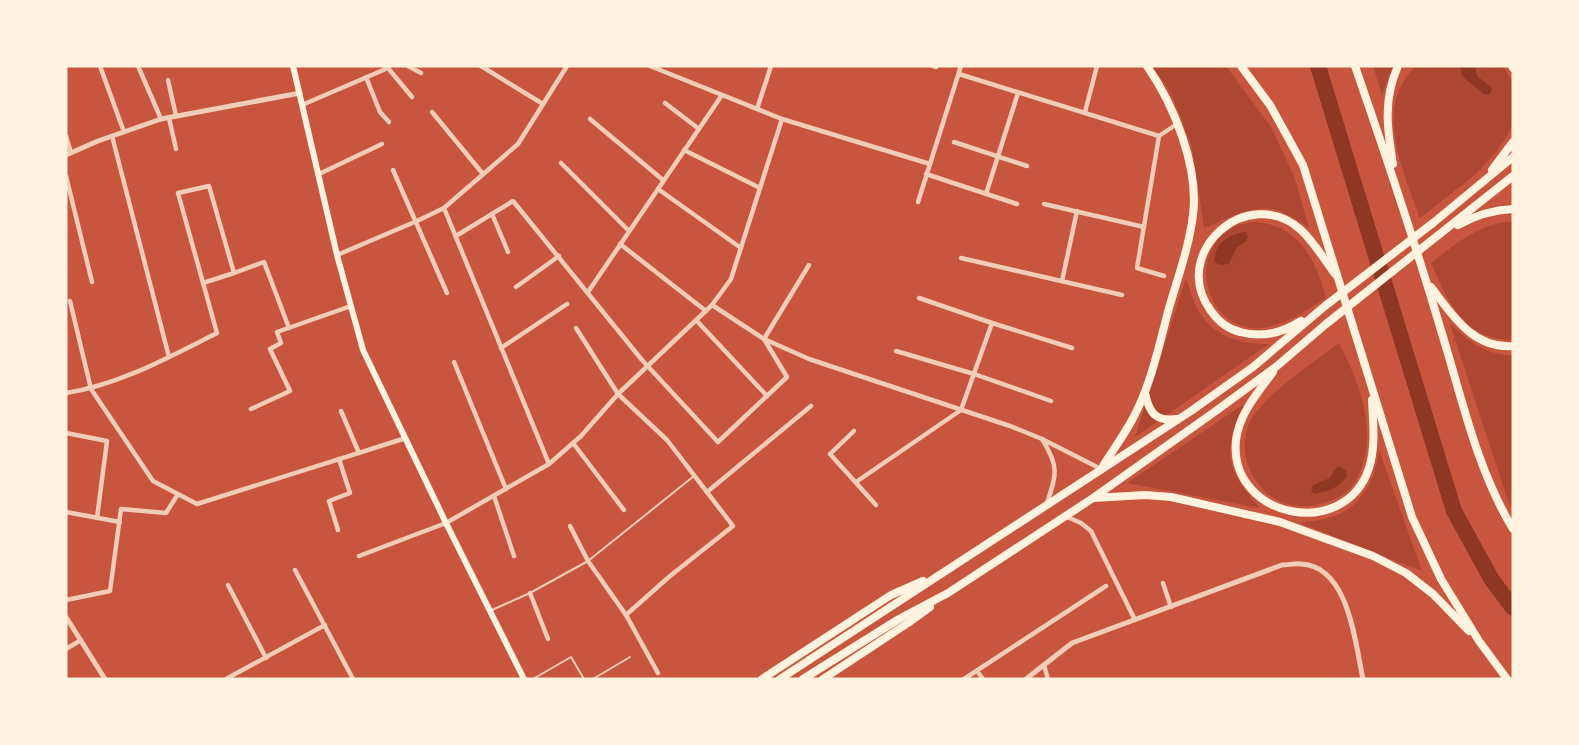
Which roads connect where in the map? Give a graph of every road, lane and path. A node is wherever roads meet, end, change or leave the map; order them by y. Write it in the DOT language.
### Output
graph roads {
  1 [pos="100,66"];
  2 [pos="138,66"];
  3 [pos="293,66"];
  4 [pos="408,66"];
  5 [pos="482,66"];
  6 [pos="567,66"];
  7 [pos="650,66"];
  8 [pos="670,66"];
  9 [pos="771,66"];
  10 [pos="962,66"];
  11 [pos="1097,66"];
  12 [pos="1147,66"];
  13 [pos="1240,66"];
  14 [pos="1355,66"];
  15 [pos="1398,66"];
  16 [pos="388,67"];
  17 [pos="421,73"];
  18 [pos="668,73"];
  19 [pos="959,74"];
  20 [pos="366,77"];
  21 [pos="168,80"];
  22 [pos="300,93"];
  23 [pos="1018,93"];
  24 [pos="722,95"];
  25 [pos="412,97"];
  26 [pos="664,103"];
  27 [pos="543,104"];
  28 [pos="302,105"];
  29 [pos="757,109"];
  30 [pos="432,112"];
  31 [pos="1085,112"];
  32 [pos="176,117"];
  33 [pos="169,118"];
  34 [pos="161,119"];
  35 [pos="590,119"];
  36 [pos="782,119"];
  37 [pos="389,122"];
  38 [pos="1177,124"];
  39 [pos="699,129"];
  40 [pos="124,132"];
  41 [pos="66,136"];
  42 [pos="112,136"];
  43 [pos="1159,136"];
  44 [pos="954,142"];
  45 [pos="1513,142"];
  46 [pos="382,144"];
  47 [pos="176,149"];
  48 [pos="684,150"];
  49 [pos="68,154"];
  50 [pos="998,156"];
  51 [pos="1513,157"];
  52 [pos="561,164"];
  53 [pos="930,164"];
  54 [pos="1027,166"];
  55 [pos="393,170"];
  56 [pos="318,174"];
  57 [pos="483,174"];
  58 [pos="927,174"];
  59 [pos="66,176"];
  60 [pos="1513,176"];
  61 [pos="663,180"];
  62 [pos="1485,180"];
  63 [pos="1396,183"];
  64 [pos="760,188"];
  65 [pos="657,189"];
  66 [pos="986,194"];
  67 [pos="918,202"];
  68 [pos="1017,204"];
  69 [pos="1044,204"];
  70 [pos="444,208"];
  71 [pos="1513,209"];
  72 [pos="1077,212"];
  73 [pos="492,214"];
  74 [pos="417,222"];
  75 [pos="1144,227"];
  76 [pos="629,231"];
  77 [pos="456,236"];
  78 [pos="1436,238"];
  79 [pos="620,244"];
  80 [pos="741,248"];
  81 [pos="508,252"];
  82 [pos="337,255"];
  83 [pos="559,256"];
  84 [pos="961,258"];
  85 [pos="809,265"];
  86 [pos="234,273"];
  87 [pos="1164,276"];
  88 [pos="1339,280"];
  89 [pos="1062,281"];
  90 [pos="1427,281"];
  91 [pos="92,282"];
  92 [pos="203,283"];
  93 [pos="516,287"];
  94 [pos="588,292"];
  95 [pos="447,293"];
  96 [pos="1122,295"];
  97 [pos="919,298"];
  98 [pos="70,301"];
  99 [pos="567,304"];
  100 [pos="712,305"];
  101 [pos="351,306"];
  102 [pos="1325,306"];
  103 [pos="706,311"];
  104 [pos="696,320"];
  105 [pos="992,323"];
  106 [pos="289,328"];
  107 [pos="576,328"];
  108 [pos="765,339"];
  109 [pos="1513,346"];
  110 [pos="501,348"];
  111 [pos="1072,348"];
  112 [pos="896,351"];
  113 [pos="169,357"];
  114 [pos="454,362"];
  115 [pos="647,366"];
  116 [pos="1277,366"];
  117 [pos="974,374"];
  118 [pos="1371,386"];
  119 [pos="92,389"];
  120 [pos="1145,391"];
  121 [pos="66,393"];
  122 [pos="618,394"];
  123 [pos="767,396"];
  124 [pos="1051,401"];
  125 [pos="811,406"];
  126 [pos="251,409"];
  127 [pos="961,410"];
  128 [pos="341,411"];
  129 [pos="1180,418"];
  130 [pos="854,431"];
  131 [pos="66,433"];
  132 [pos="406,438"];
  133 [pos="1042,439"];
  134 [pos="573,443"];
  135 [pos="359,453"];
  136 [pos="339,459"];
  137 [pos="549,464"];
  138 [pos="1101,469"];
  139 [pos="694,475"];
  140 [pos="856,482"];
  141 [pos="506,489"];
  142 [pos="707,492"];
  143 [pos="178,494"];
  144 [pos="494,496"];
  145 [pos="1092,498"];
  146 [pos="876,505"];
  147 [pos="1047,505"];
  148 [pos="624,510"];
  149 [pos="66,512"];
  150 [pos="1065,516"];
  151 [pos="98,518"];
  152 [pos="120,522"];
  153 [pos="446,523"];
  154 [pos="570,526"];
  155 [pos="1513,528"];
  156 [pos="338,530"];
  157 [pos="359,556"];
  158 [pos="514,556"];
  159 [pos="588,561"];
  160 [pos="295,570"];
  161 [pos="941,574"];
  162 [pos="1163,583"];
  163 [pos="228,585"];
  164 [pos="1106,586"];
  165 [pos="530,593"];
  166 [pos="948,593"];
  167 [pos="66,600"];
  168 [pos="1171,607"];
  169 [pos="490,611"];
  170 [pos="627,615"];
  171 [pos="66,616"];
  172 [pos="1135,620"];
  173 [pos="325,626"];
  174 [pos="549,639"];
  175 [pos="81,640"];
  176 [pos="1479,641"];
  177 [pos="66,649"];
  178 [pos="266,657"];
  179 [pos="630,657"];
  180 [pos="1044,665"];
  181 [pos="977,671"];
  182 [pos="658,673"];
  183 [pos="105,679"];
  184 [pos="226,679"];
  185 [pos="353,679"];
  186 [pos="524,679"];
  187 [pos="533,679"];
  188 [pos="584,679"];
  189 [pos="593,679"];
  190 [pos="762,679"];
  191 [pos="780,679"];
  192 [pos="803,679"];
  193 [pos="823,679"];
  194 [pos="964,679"];
  195 [pos="983,679"];
  196 [pos="1026,679"];
  197 [pos="1048,679"];
  198 [pos="1363,679"];
  199 [pos="1507,679"];
  1 -- 40 [label="street"];
  2 -- 34 [label="street"];
  3 -- 22 [label="main road"];
  4 -- 17 [label="street"];
  5 -- 27 [label="street"];
  6 -- 27 [label="street"];
  7 -- 18 [label="street"];
  8 -- 18 [label="street"];
  9 -- 29 [label="street"];
  10 -- 19 [label="street"];
  11 -- 31 [label="street"];
  12 -- 38 [label="highway"];
  13 -- 88 [label="highway"];
  14 -- 63 [label="highway"];
  15 -- 63 [label="highway"];
  16 -- 20 [label="street"];
  16 -- 25 [label="street"];
  18 -- 24 [label="street"];
  19 -- 23 [label="street"];
  19 -- 53 [label="street"];
  20 -- 28 [label="street"];
  20 -- 37 [label="street"];
  21 -- 32 [label="street"];
  22 -- 28 [label="main road"];
  22 -- 32 [label="street"];
  23 -- 31 [label="street"];
  23 -- 50 [label="street"];
  24 -- 29 [label="street"];
  24 -- 39 [label="street"];
  26 -- 39 [label="street"];
  27 -- 57 [label="street"];
  28 -- 56 [label="main road"];
  29 -- 36 [label="street"];
  30 -- 57 [label="street"];
  31 -- 43 [label="street"];
  32 -- 33 [label="street"];
  33 -- 34 [label="street"];
  33 -- 47 [label="street"];
  34 -- 40 [label="street"];
  35 -- 61 [label="street"];
  36 -- 53 [label="street"];
  36 -- 64 [label="street"];
  38 -- 43 [label="street"];
  38 -- 120 [label="highway"];
  39 -- 48 [label="street"];
  40 -- 42 [label="street"];
  41 -- 49 [label="street"];
  42 -- 49 [label="street"];
  42 -- 113 [label="street"];
  43 -- 75 [label="street"];
  44 -- 50 [label="street"];
  45 -- 62 [label="highway"];
  46 -- 56 [label="street"];
  48 -- 61 [label="street"];
  48 -- 64 [label="street"];
  50 -- 54 [label="street"];
  50 -- 66 [label="street"];
  51 -- 62 [label="highway"];
  52 -- 76 [label="street"];
  53 -- 58 [label="street"];
  55 -- 74 [label="street"];
  56 -- 82 [label="main road"];
  57 -- 70 [label="street"];
  58 -- 66 [label="street"];
  58 -- 67 [label="street"];
  59 -- 91 [label="street"];
  60 -- 78 [label="highway"];
  61 -- 65 [label="street"];
  62 -- 102 [label="highway"];
  63 -- 90 [label="highway"];
  64 -- 80 [label="street"];
  65 -- 76 [label="street"];
  65 -- 80 [label="street"];
  66 -- 68 [label="street"];
  69 -- 72 [label="street"];
  70 -- 74 [label="street"];
  70 -- 77 [label="street"];
  71 -- 78 [label="highway"];
  72 -- 75 [label="street"];
  72 -- 89 [label="street"];
  73 -- 77 [label="street"];
  73 -- 81 [label="street"];
  73 -- 83 [label="street"];
  74 -- 82 [label="street"];
  74 -- 95 [label="street"];
  75 -- 87 [label="street"];
  76 -- 79 [label="street"];
  77 -- 110 [label="street"];
  78 -- 116 [label="highway"];
  79 -- 94 [label="street"];
  79 -- 103 [label="street"];
  80 -- 100 [label="street"];
  82 -- 101 [label="main road"];
  83 -- 93 [label="street"];
  83 -- 94 [label="street"];
  84 -- 89 [label="street"];
  85 -- 108 [label="street"];
  86 -- 92 [label="street"];
  86 -- 92 [label="street"];
  86 -- 106 [label="street"];
  88 -- 102 [label="highway"];
  88 -- 118 [label="highway"];
  89 -- 96 [label="street"];
  90 -- 109 [label="highway"];
  90 -- 155 [label="highway"];
  92 -- 113 [label="street"];
  94 -- 115 [label="street"];
  97 -- 105 [label="street"];
  98 -- 119 [label="street"];
  99 -- 110 [label="street"];
  100 -- 103 [label="street"];
  100 -- 108 [label="street"];
  101 -- 106 [label="street"];
  101 -- 132 [label="main road"];
  102 -- 129 [label="highway"];
  103 -- 104 [label="street"];
  104 -- 115 [label="street"];
  104 -- 123 [label="street"];
  105 -- 111 [label="street"];
  105 -- 117 [label="street"];
  106 -- 126 [label="street"];
  107 -- 122 [label="street"];
  108 -- 123 [label="street"];
  108 -- 127 [label="street"];
  110 -- 137 [label="street"];
  112 -- 117 [label="street"];
  113 -- 119 [label="street"];
  114 -- 141 [label="street"];
  115 -- 122 [label="street"];
  115 -- 123 [label="street"];
  116 -- 118 [label="highway"];
  116 -- 145 [label="highway"];
  117 -- 124 [label="street"];
  117 -- 127 [label="street"];
  118 -- 176 [label="highway"];
  119 -- 121 [label="street"];
  119 -- 143 [label="street"];
  120 -- 129 [label="highway"];
  120 -- 138 [label="highway"];
  122 -- 134 [label="street"];
  122 -- 139 [label="street"];
  125 -- 142 [label="street"];
  127 -- 133 [label="street"];
  127 -- 140 [label="street"];
  128 -- 135 [label="street"];
  129 -- 138 [label="highway"];
  130 -- 140 [label="street"];
  131 -- 151 [label="street"];
  132 -- 135 [label="street"];
  132 -- 153 [label="main road"];
  133 -- 138 [label="street"];
  133 -- 147 [label="street"];
  134 -- 137 [label="street"];
  134 -- 148 [label="street"];
  135 -- 136 [label="street"];
  136 -- 143 [label="street"];
  136 -- 156 [label="street"];
  137 -- 141 [label="street"];
  138 -- 147 [label="highway"];
  139 -- 142 [label="street"];
  139 -- 159 [label="lane"];
  140 -- 146 [label="street"];
  141 -- 144 [label="street"];
  142 -- 170 [label="street"];
  143 -- 152 [label="street"];
  144 -- 153 [label="street"];
  144 -- 158 [label="street"];
  145 -- 150 [label="highway"];
  145 -- 176 [label="highway"];
  147 -- 161 [label="highway"];
  149 -- 151 [label="street"];
  150 -- 166 [label="highway"];
  150 -- 172 [label="street"];
  151 -- 152 [label="street"];
  152 -- 167 [label="street"];
  153 -- 157 [label="street"];
  153 -- 169 [label="main road"];
  154 -- 159 [label="street"];
  159 -- 165 [label="lane"];
  159 -- 170 [label="street"];
  160 -- 173 [label="street"];
  161 -- 190 [label="highway"];
  161 -- 191 [label="highway"];
  162 -- 168 [label="street"];
  163 -- 178 [label="street"];
  164 -- 181 [label="street"];
  165 -- 169 [label="lane"];
  165 -- 174 [label="street"];
  166 -- 192 [label="highway"];
  166 -- 193 [label="highway"];
  168 -- 172 [label="street"];
  168 -- 198 [label="street"];
  169 -- 186 [label="main road"];
  170 -- 182 [label="street"];
  171 -- 175 [label="street"];
  172 -- 180 [label="street"];
  173 -- 178 [label="street"];
  173 -- 185 [label="street"];
  175 -- 177 [label="street"];
  175 -- 183 [label="street"];
  176 -- 199 [label="highway"];
  178 -- 184 [label="street"];
  179 -- 189 [label="lane"];
  180 -- 196 [label="street"];
  180 -- 197 [label="street"];
  181 -- 194 [label="street"];
  181 -- 195 [label="street"];
  187 -- 188 [label="lane"];
}
